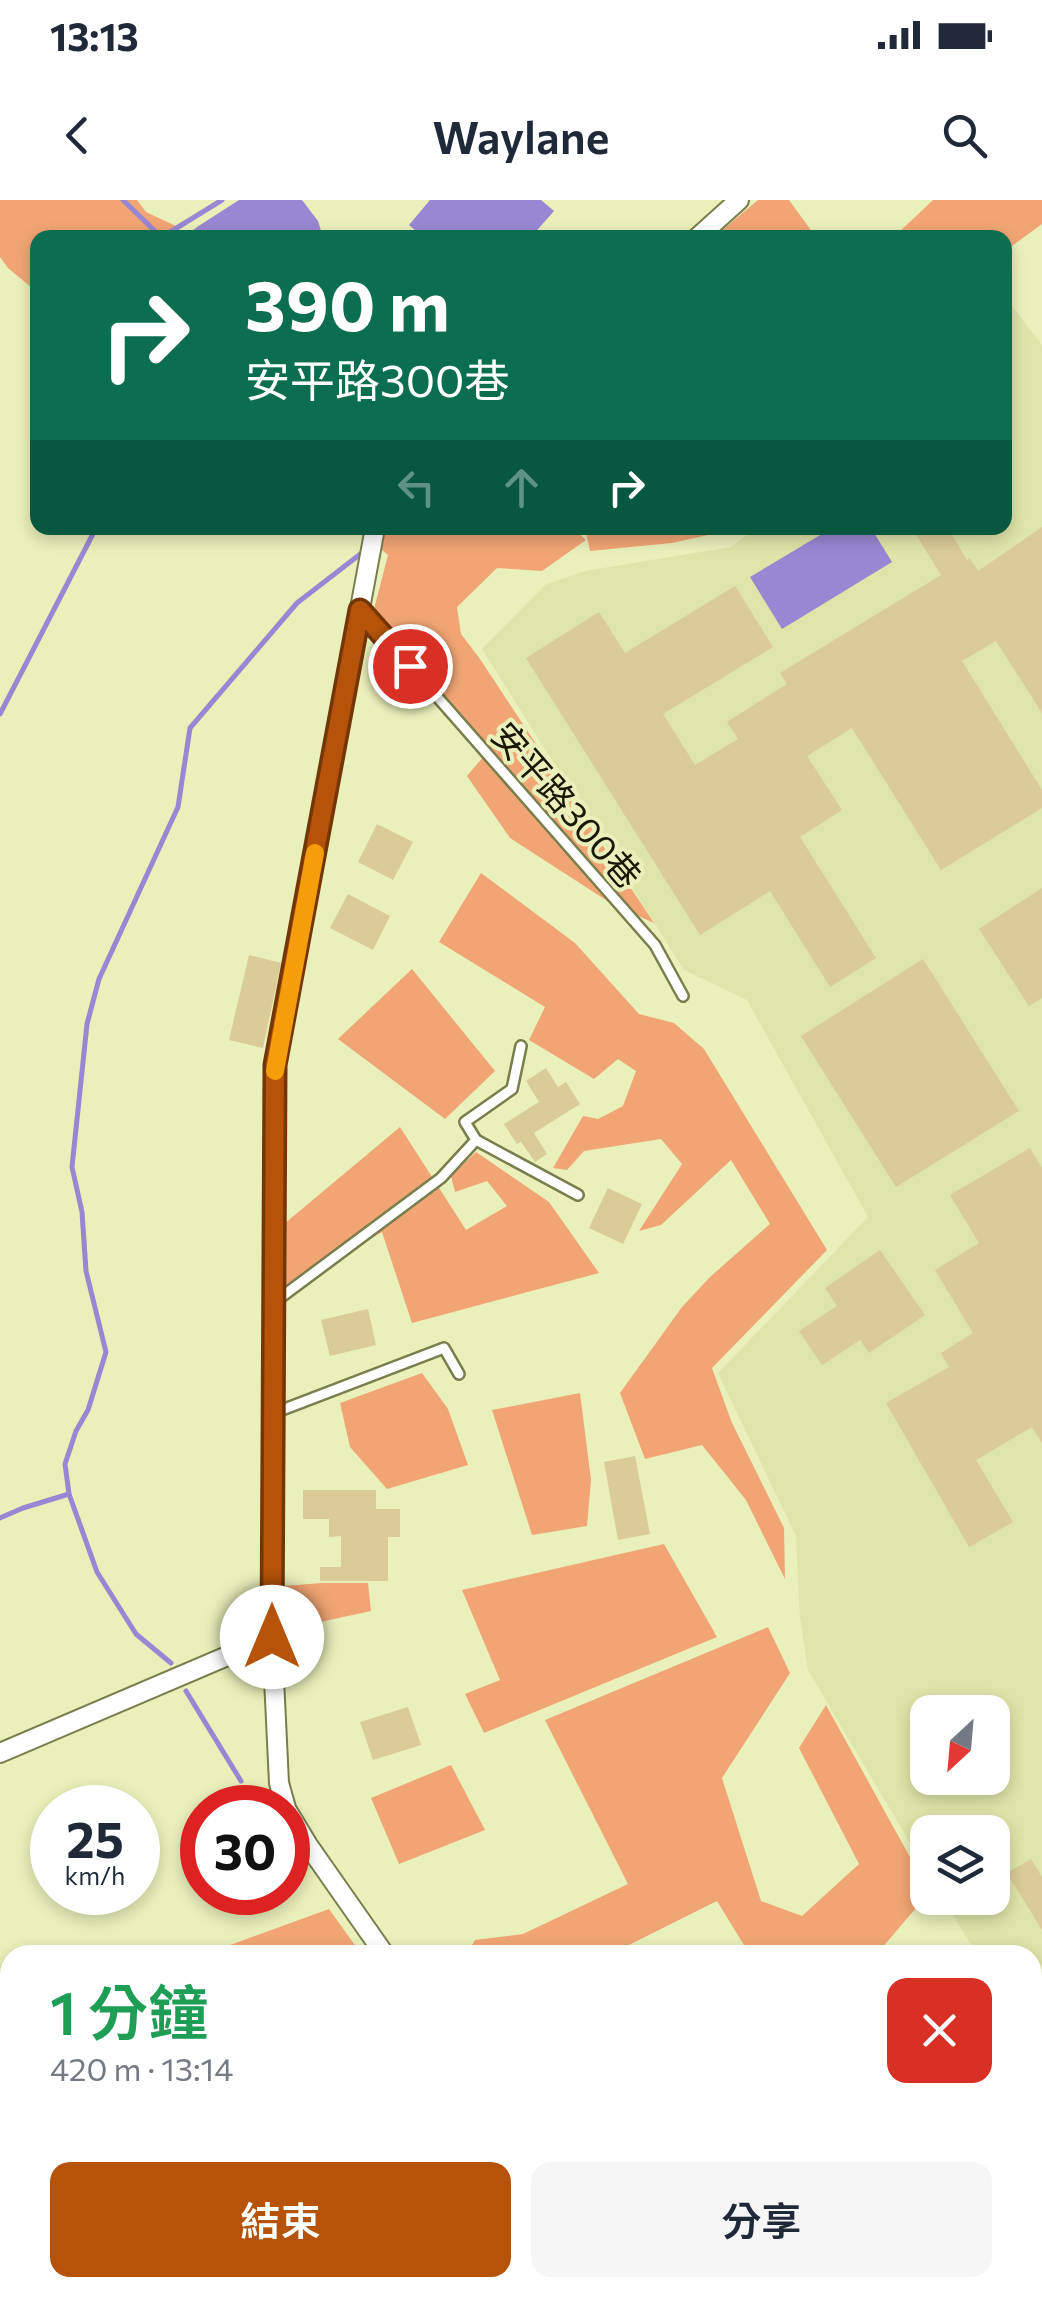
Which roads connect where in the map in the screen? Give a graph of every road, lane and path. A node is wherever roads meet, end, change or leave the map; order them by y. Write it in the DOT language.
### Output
graph roads {
  1 [pos="739,200"];
  2 [pos="705,230"];
  3 [pos="373,535"];
  4 [pos="360,610"];
  5 [pos="683,996"];
  6 [pos="521,1046"];
  7 [pos="476,1140"];
  8 [pos="578,1196"];
  9 [pos="274,1303"];
  10 [pos="459,1374"];
  11 [pos="273,1413"];
  12 [pos="272,1637"];
  13 [pos="0,1753"];
  14 [pos="280,1785"];
  15 [pos="310,1849"];
  16 [pos="378,1945"];
  1 -- 2 [label="street"];
  3 -- 4 [label="street"];
  4 -- 5 [label="lane, 安平路300巷"];
  4 -- 9 [label="street"];
  6 -- 7 [label="lane"];
  7 -- 8 [label="lane"];
  7 -- 9 [label="lane"];
  9 -- 11 [label="street"];
  10 -- 11 [label="lane"];
  11 -- 12 [label="street"];
  12 -- 13 [label="street"];
  12 -- 14 [label="street"];
  15 -- 16 [label="street"];
}
